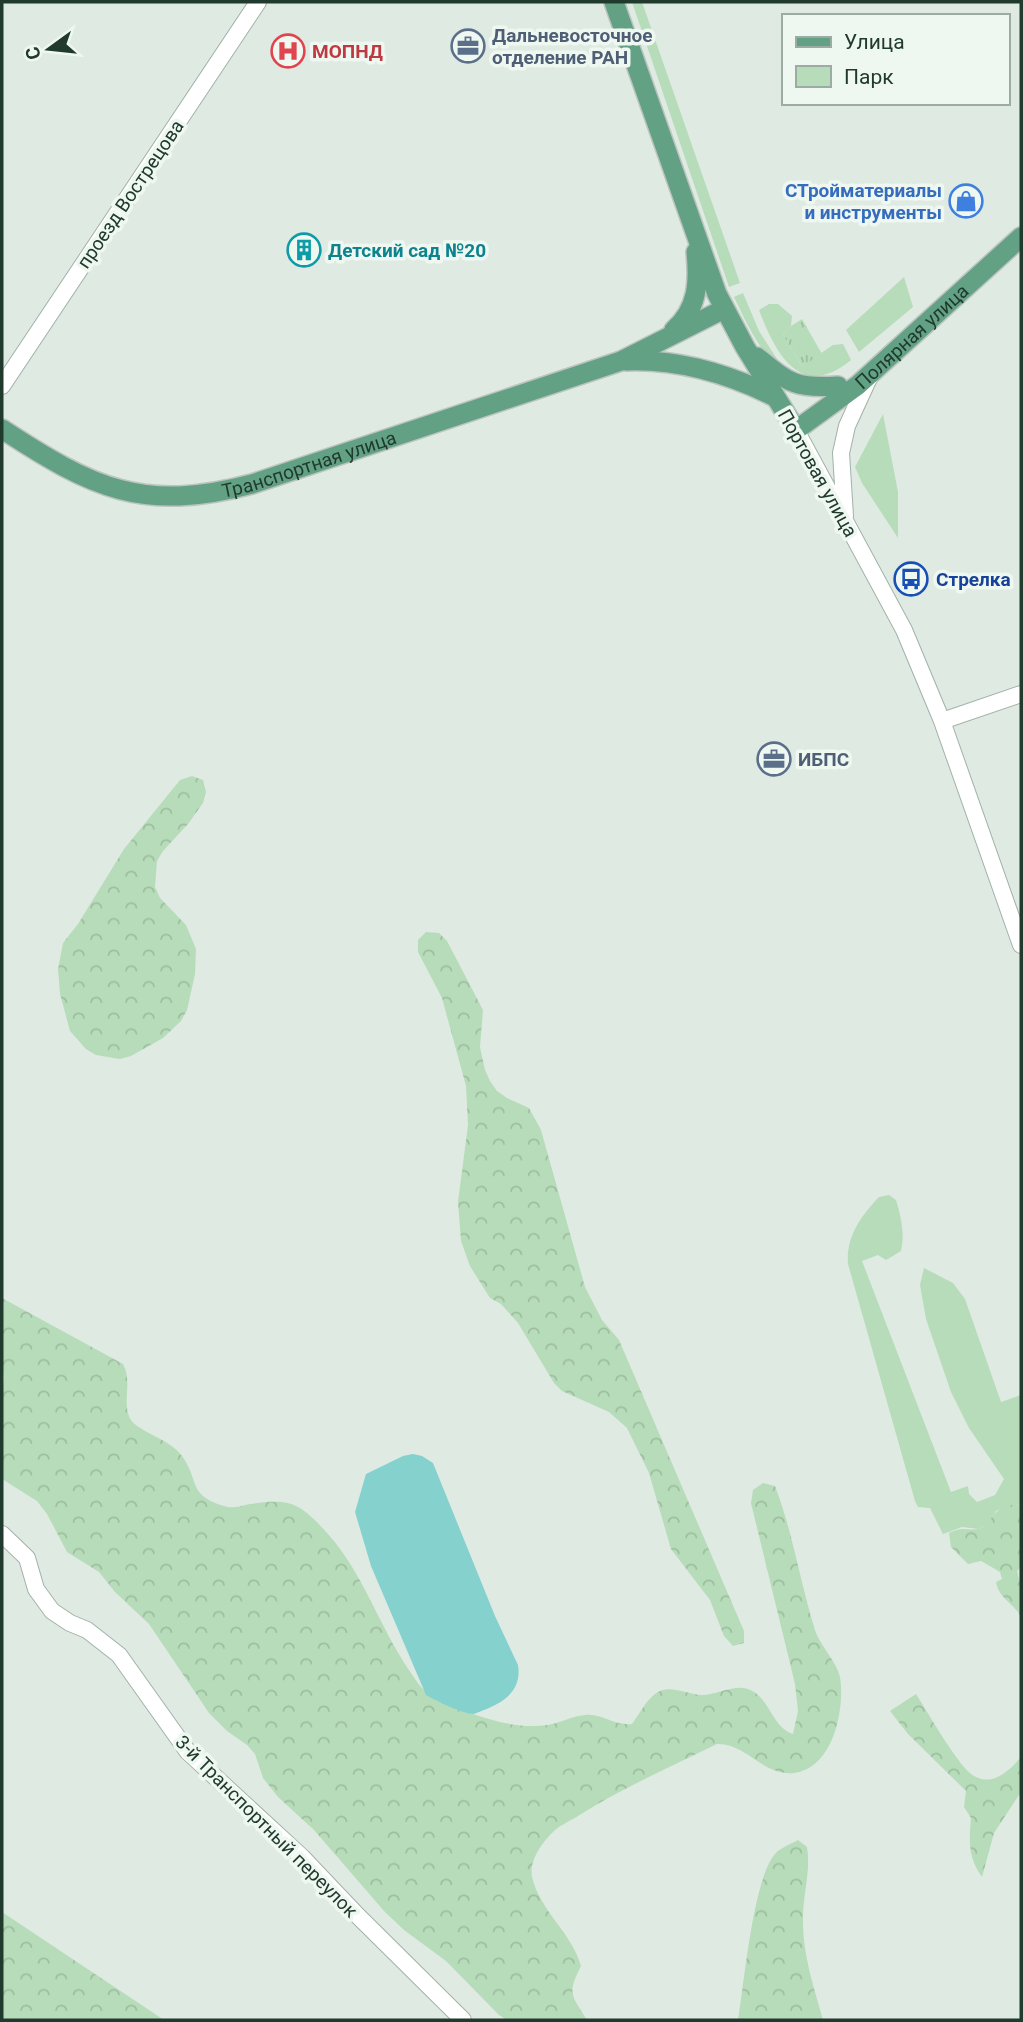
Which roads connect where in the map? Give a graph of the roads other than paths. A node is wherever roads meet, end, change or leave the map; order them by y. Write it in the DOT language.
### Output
graph roads {
  1 [pos="258,2"];
  2 [pos="614,2"];
  3 [pos="692,223"];
  4 [pos="1021,237"];
  5 [pos="724,309"];
  6 [pos="662,340"];
  7 [pos="745,347"];
  8 [pos="621,361"];
  9 [pos="872,372"];
  10 [pos="2,386"];
  11 [pos="838,386"];
  12 [pos="775,397"];
  13 [pos="796,430"];
  14 [pos="2,431"];
  15 [pos="846,522"];
  16 [pos="1021,694"];
  17 [pos="942,721"];
  18 [pos="1021,945"];
  19 [pos="2,1534"];
  20 [pos="463,2020"];
  1 -- 10 [label="street, проезд Вострецова"];
  2 -- 3 [label="main road, Портовая улица"];
  3 -- 5 [label="main road, Портовая улица"];
  3 -- 6 [label="main road"];
  4 -- 9 [label="main road, Полярная улица"];
  5 -- 6 [label="main road, Транспортная улица"];
  5 -- 7 [label="main road, Портовая улица"];
  6 -- 8 [label="main road, Транспортная улица"];
  7 -- 11 [label="main road"];
  7 -- 12 [label="main road, Портовая улица"];
  8 -- 12 [label="main road, Транспортная улица"];
  8 -- 14 [label="main road, Транспортная улица"];
  9 -- 11 [label="main road"];
  9 -- 13 [label="main road, Полярная улица"];
  9 -- 15 [label="street"];
  11 -- 12 [label="main road"];
  12 -- 13 [label="main road, Портовая улица"];
  13 -- 15 [label="street, Портовая улица"];
  15 -- 17 [label="street, Портовая улица"];
  16 -- 17 [label="street"];
  17 -- 18 [label="street, Портовая улица"];
  19 -- 20 [label="street, 3-й Транспортный переулок"];
}
